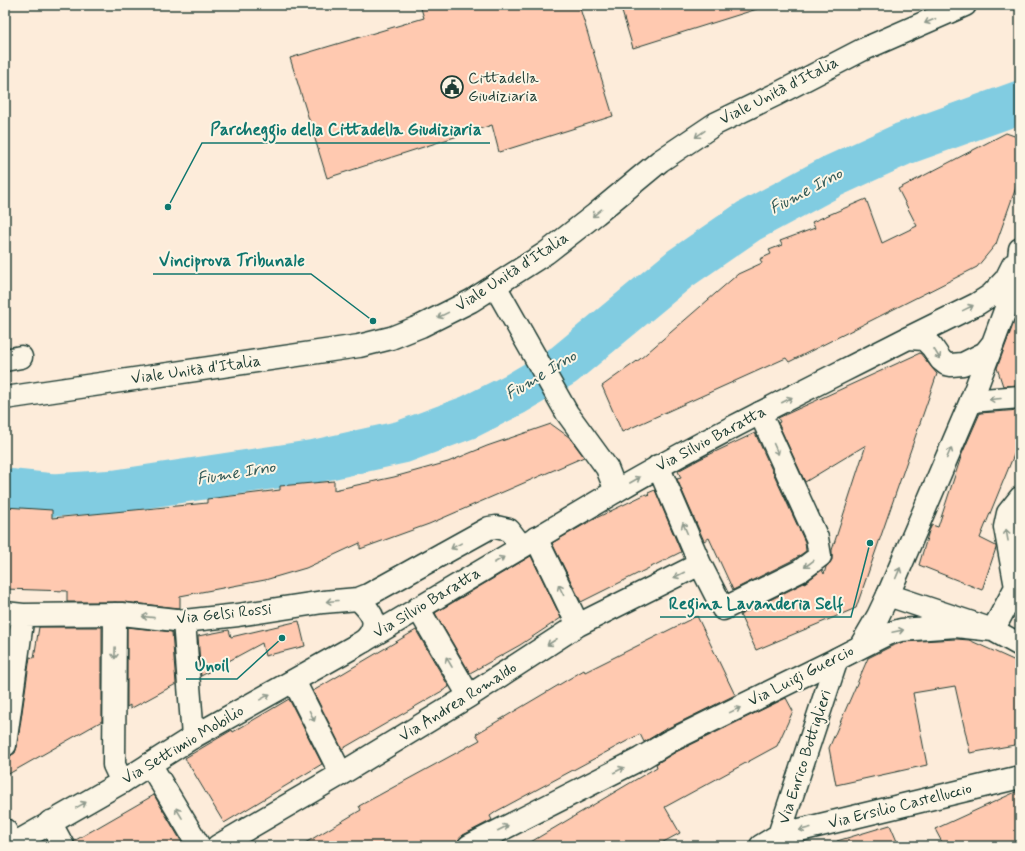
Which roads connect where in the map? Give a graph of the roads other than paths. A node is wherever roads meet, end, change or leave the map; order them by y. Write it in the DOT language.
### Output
graph roads {
  1 [pos="965,5"];
  2 [pos="1020,249"];
  3 [pos="495,286"];
  4 [pos="1008,293"];
  5 [pos="908,338"];
  6 [pos="993,343"];
  7 [pos="1020,397"];
  8 [pos="5,398"];
  9 [pos="971,401"];
  10 [pos="760,413"];
  11 [pos="658,466"];
  12 [pos="616,490"];
  13 [pos="1020,498"];
  14 [pos="527,543"];
  15 [pos="700,564"];
  16 [pos="1018,587"];
  17 [pos="888,595"];
  18 [pos="363,604"];
  19 [pos="418,608"];
  20 [pos="14,614"];
  21 [pos="115,614"];
  22 [pos="184,621"];
  23 [pos="578,625"];
  24 [pos="993,630"];
  25 [pos="360,643"];
  26 [pos="1020,645"];
  27 [pos="837,659"];
  28 [pos="294,681"];
  29 [pos="469,696"];
  30 [pos="193,737"];
  31 [pos="5,745"];
  32 [pos="150,764"];
  33 [pos="341,774"];
  34 [pos="1020,777"];
  35 [pos="122,782"];
  36 [pos="50,822"];
  37 [pos="10,840"];
  38 [pos="770,841"];
  39 [pos="63,846"];
  40 [pos="199,846"];
  41 [pos="218,846"];
  42 [pos="468,846"];
  1 -- 3 [label="street, Viale Unità d'Italia, one-way"];
  2 -- 4 [label="street"];
  3 -- 8 [label="street, Viale Unità d'Italia, one-way"];
  3 -- 12 [label="street"];
  5 -- 4 [label="street, Via Silvio Baratta, one-way"];
  4 -- 6 [label="street"];
  5 -- 6 [label="street, one-way"];
  10 -- 5 [label="street, Via Silvio Baratta, one-way"];
  6 -- 9 [label="street, Via Luigi Guercio"];
  7 -- 9 [label="street, one-way"];
  17 -- 9 [label="street, Via Luigi Guercio, one-way"];
  10 -- 11 [label="street, Via Silvio Baratta"];
  10 -- 15 [label="street, one-way"];
  12 -- 11 [label="street, Via Silvio Baratta, one-way"];
  15 -- 11 [label="street, one-way"];
  12 -- 14 [label="street, Via Silvio Baratta"];
  16 -- 13 [label="street, one-way"];
  14 -- 18 [label="street, Via Silvio Baratta, one-way"];
  19 -- 14 [label="street, Via Silvio Baratta, one-way"];
  23 -- 14 [label="street, one-way"];
  15 -- 23 [label="street, Via Andrea Romaldo, one-way"];
  16 -- 24 [label="street"];
  17 -- 24 [label="street"];
  17 -- 27 [label="street, Via Luigi Guercio"];
  18 -- 22 [label="street, Via Gelsi Rossi, one-way"];
  18 -- 25 [label="street, Via Settimio Mobilio"];
  19 -- 25 [label="street, Via Silvio Baratta"];
  29 -- 19 [label="street, one-way"];
  20 -- 21 [label="street, Via Gelsi Rossi"];
  20 -- 31 [label="street"];
  22 -- 21 [label="street, Via Gelsi Rossi, one-way"];
  21 -- 35 [label="street, one-way"];
  22 -- 30 [label="street"];
  23 -- 29 [label="street, Via Andrea Romaldo, one-way"];
  24 -- 26 [label="street"];
  27 -- 24 [label="street, one-way"];
  25 -- 28 [label="street, Via Settimio Mobilio"];
  27 -- 38 [label="street, Via Enrico Bottiglieri"];
  42 -- 27 [label="street, Via Luigi Guercio, one-way"];
  30 -- 28 [label="street, Via Settimio Mobilio, one-way"];
  28 -- 33 [label="street, one-way"];
  29 -- 33 [label="street, Via Andrea Romaldo"];
  30 -- 32 [label="street, Via Settimio Mobilio"];
  32 -- 35 [label="street, Via Settimio Mobilio"];
  40 -- 32 [label="street, one-way"];
  33 -- 41 [label="street, Via Andrea Romaldo"];
  34 -- 38 [label="street, Via Ersilio Castelluccio, one-way"];
  36 -- 35 [label="street, Via Settimio Mobilio, one-way"];
  36 -- 37 [label="street, Via Settimio Mobilio"];
  36 -- 39 [label="street"];
}
